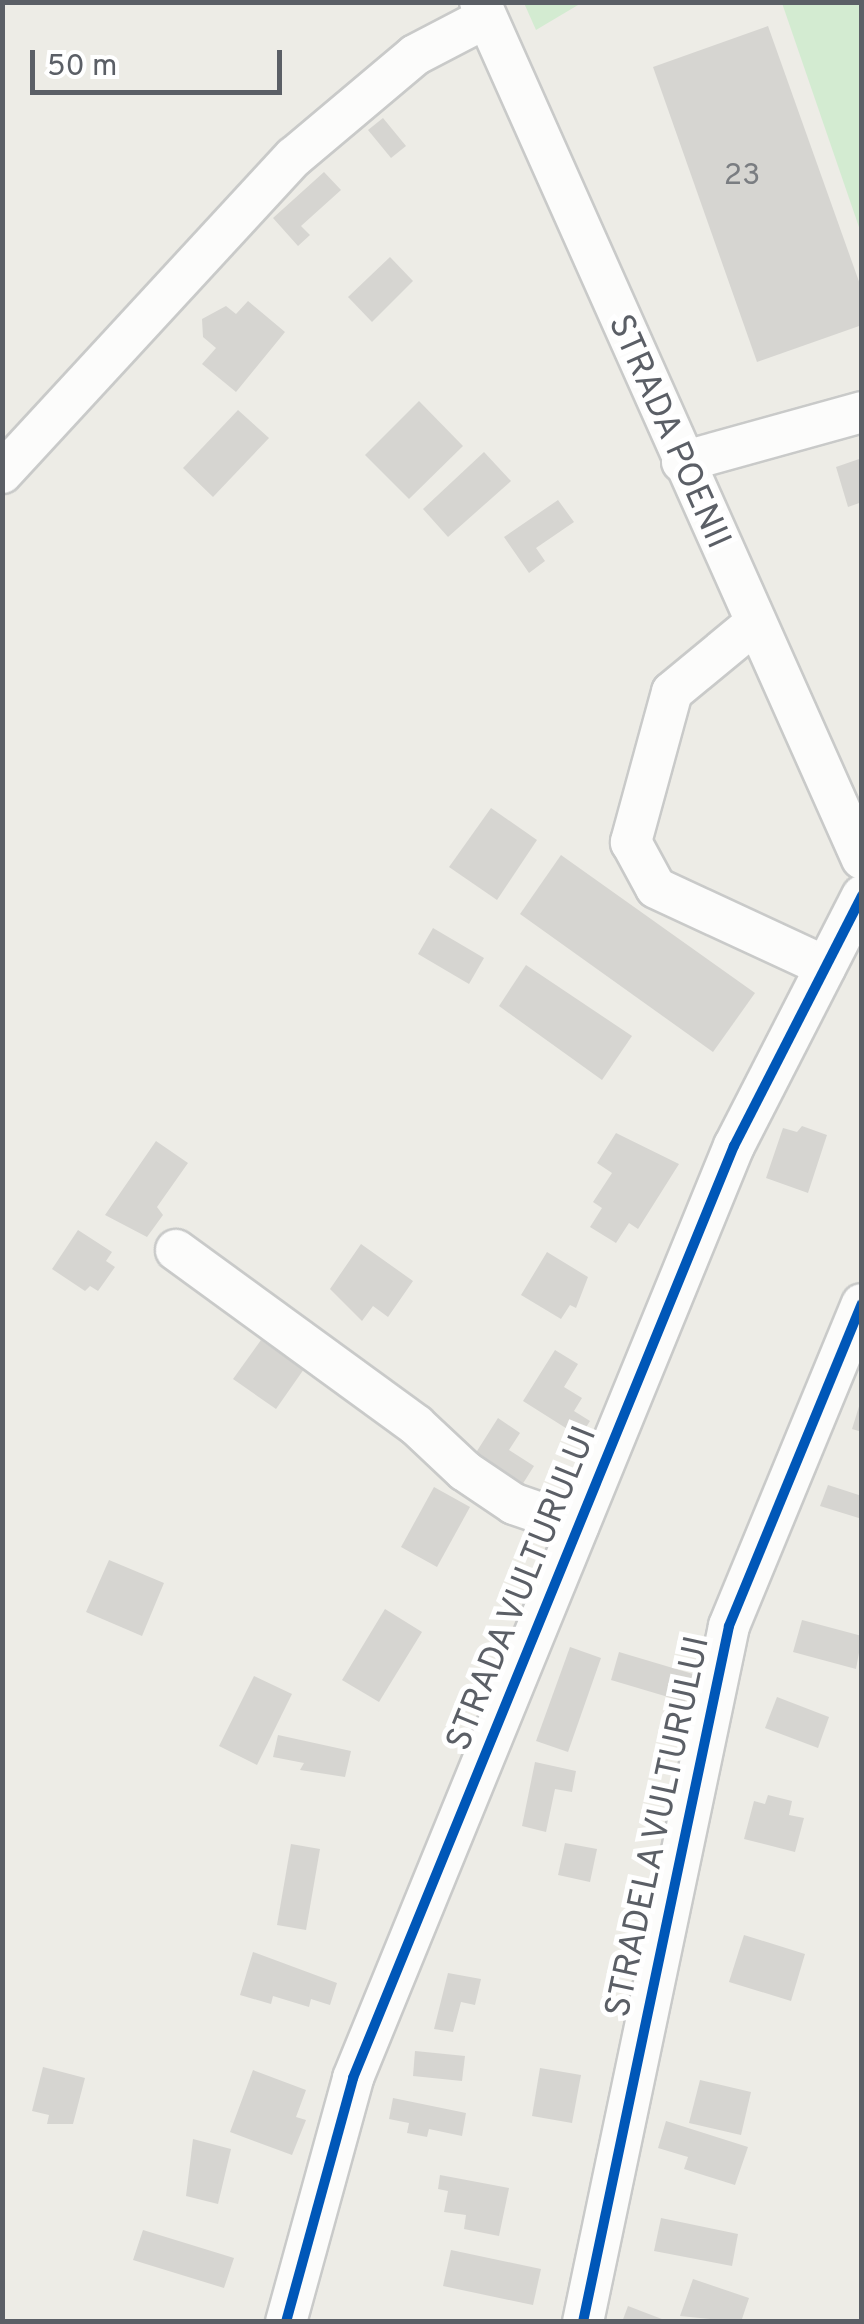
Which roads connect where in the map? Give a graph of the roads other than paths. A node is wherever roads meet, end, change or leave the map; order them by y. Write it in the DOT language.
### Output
graph roads {
  1 [pos="483,10"];
  2 [pos="862,412"];
  3 [pos="682,462"];
  4 [pos="2,473"];
  5 [pos="753,625"];
  6 [pos="862,859"];
  7 [pos="862,896"];
  8 [pos="826,967"];
  9 [pos="176,1250"];
  10 [pos="862,1304"];
  11 [pos="578,1526"];
  12 [pos="286,2322"];
  13 [pos="583,2322"];
  1 -- 3 [label="street, STRADA POENII"];
  1 -- 4 [label="street"];
  2 -- 3 [label="street"];
  3 -- 5 [label="street, STRADA POENII"];
  5 -- 6 [label="street, STRADA POENII"];
  5 -- 8 [label="street"];
  7 -- 8 [label="street, STRADA VULTURULUI"];
  8 -- 11 [label="street, STRADA VULTURULUI"];
  9 -- 11 [label="street"];
  10 -- 13 [label="street, STRADELA VULTURULUI"];
  11 -- 12 [label="street, STRADA VULTURULUI"];
}
